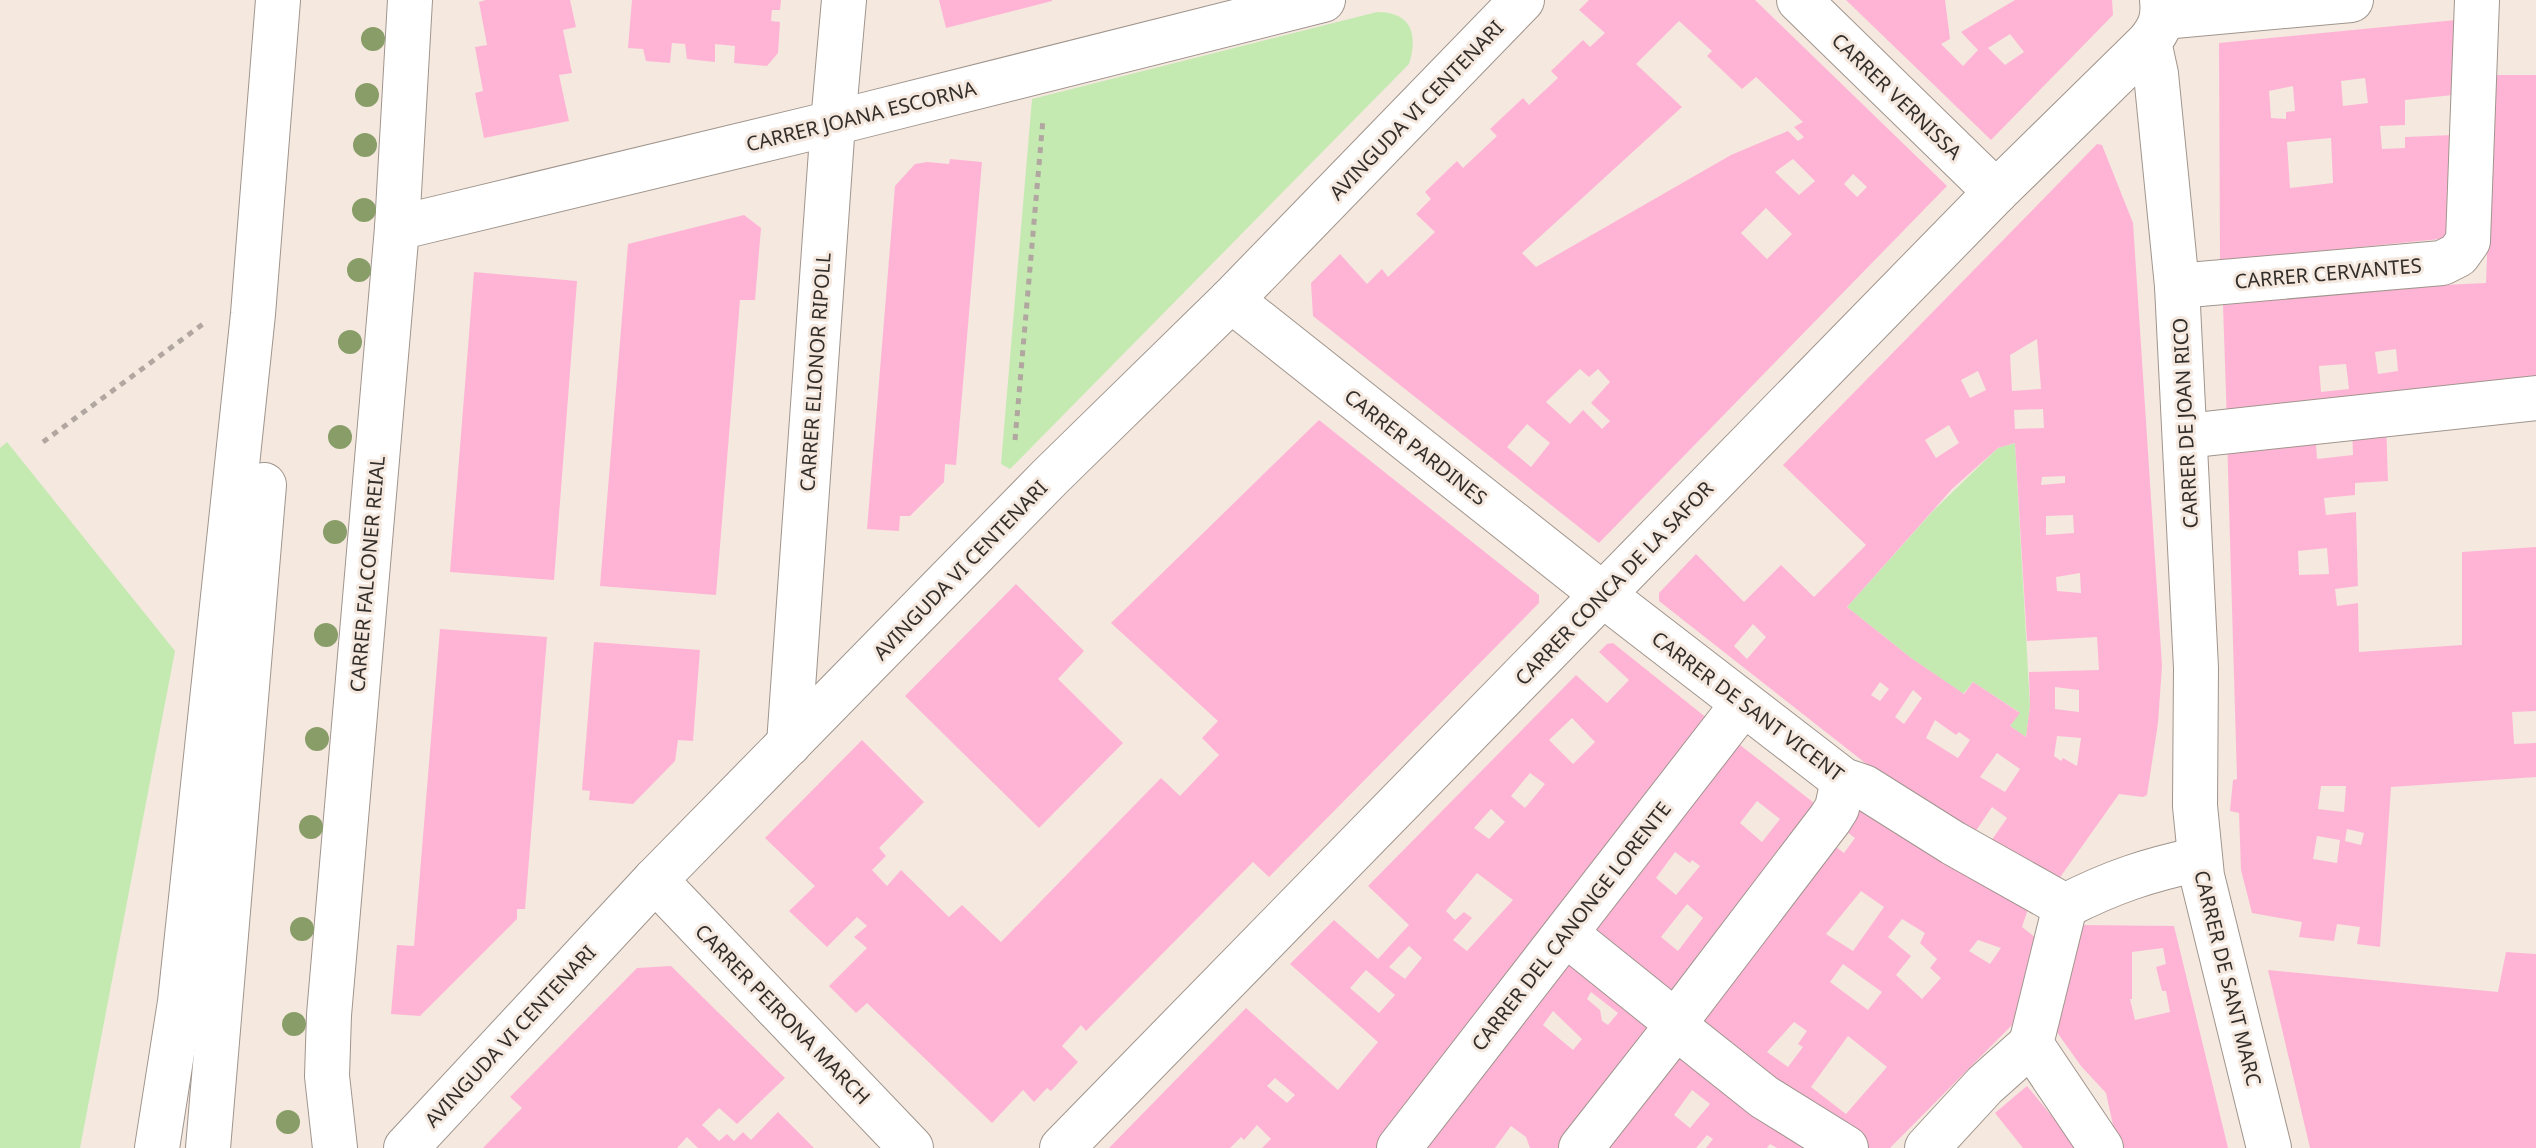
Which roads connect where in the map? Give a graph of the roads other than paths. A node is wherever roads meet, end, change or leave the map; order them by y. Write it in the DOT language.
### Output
graph roads {
  1 [pos="278,0"];
  2 [pos="305,0"];
  3 [pos="410,0"];
  4 [pos="844,0"];
  5 [pos="1323,0"];
  6 [pos="1522,0"];
  7 [pos="1799,0"];
  8 [pos="2351,0"];
  9 [pos="2477,0"];
  10 [pos="2158,20"];
  11 [pos="833,123"];
  12 [pos="1996,192"];
  13 [pos="397,228"];
  14 [pos="2177,286"];
  15 [pos="1231,300"];
  16 [pos="2536,398"];
  17 [pos="2186,436"];
  18 [pos="1602,594"];
  19 [pos="1743,704"];
  20 [pos="789,744"];
  21 [pos="1843,780"];
  22 [pos="2195,806"];
  23 [pos="2200,859"];
  24 [pos="655,880"];
  25 [pos="2065,906"];
  26 [pos="1566,934"];
  27 [pos="1676,1027"];
  28 [pos="2031,1044"];
  29 [pos="157,1148"];
  30 [pos="208,1148"];
  31 [pos="335,1148"];
  32 [pos="406,1148"];
  33 [pos="911,1148"];
  34 [pos="1062,1148"];
  35 [pos="1399,1148"];
  36 [pos="1581,1148"];
  37 [pos="1846,1148"];
  38 [pos="1927,1148"];
  39 [pos="2101,1148"];
  40 [pos="2269,1148"];
  1 -- 29 [label="street"];
  2 -- 30 [label="street"];
  3 -- 13 [label="street, CARRER FALCONER REIAL"];
  4 -- 11 [label="street, CARRER ELIONOR RIPOLL"];
  5 -- 11 [label="street, CARRER JOANA ESCORNA"];
  6 -- 15 [label="street, AVINGUDA VI CENTENARI"];
  7 -- 12 [label="street, CARRER VERNISSA"];
  8 -- 10 [label="street"];
  9 -- 14 [label="street, CARRER CERVANTES"];
  10 -- 12 [label="street, CARRER CONCA DE LA SAFOR"];
  10 -- 14 [label="street, CARRER DE JOAN RICO"];
  11 -- 13 [label="street, CARRER JOANA ESCORNA"];
  11 -- 20 [label="street, CARRER ELIONOR RIPOLL"];
  12 -- 18 [label="street, CARRER CONCA DE LA SAFOR"];
  13 -- 31 [label="street, CARRER FALCONER REIAL"];
  14 -- 17 [label="street, CARRER DE JOAN RICO"];
  15 -- 18 [label="street, CARRER PARDINES"];
  15 -- 20 [label="street, AVINGUDA VI CENTENARI"];
  16 -- 17 [label="street"];
  17 -- 22 [label="street, CARRER DE JOAN RICO"];
  18 -- 19 [label="street, CARRER DE SANT VICENT"];
  18 -- 34 [label="street, CARRER CONCA DE LA SAFOR"];
  19 -- 21 [label="street, CARRER DE SANT VICENT"];
  19 -- 26 [label="street, CARRER DEL CANONGE LORENTE"];
  20 -- 24 [label="street, AVINGUDA VI CENTENARI"];
  21 -- 25 [label="street, CARRER DE SANT VICENT"];
  21 -- 27 [label="street"];
  22 -- 23 [label="street, CARRER DE SANT MARC"];
  23 -- 25 [label="street"];
  23 -- 40 [label="street, CARRER DE SANT MARC"];
  24 -- 32 [label="street, AVINGUDA VI CENTENARI"];
  24 -- 33 [label="street, CARRER PEIRONA MARCH"];
  25 -- 28 [label="street"];
  26 -- 27 [label="street"];
  26 -- 35 [label="street, CARRER DEL CANONGE LORENTE"];
  27 -- 36 [label="street"];
  27 -- 37 [label="street"];
  28 -- 38 [label="street"];
  28 -- 39 [label="street"];
}
